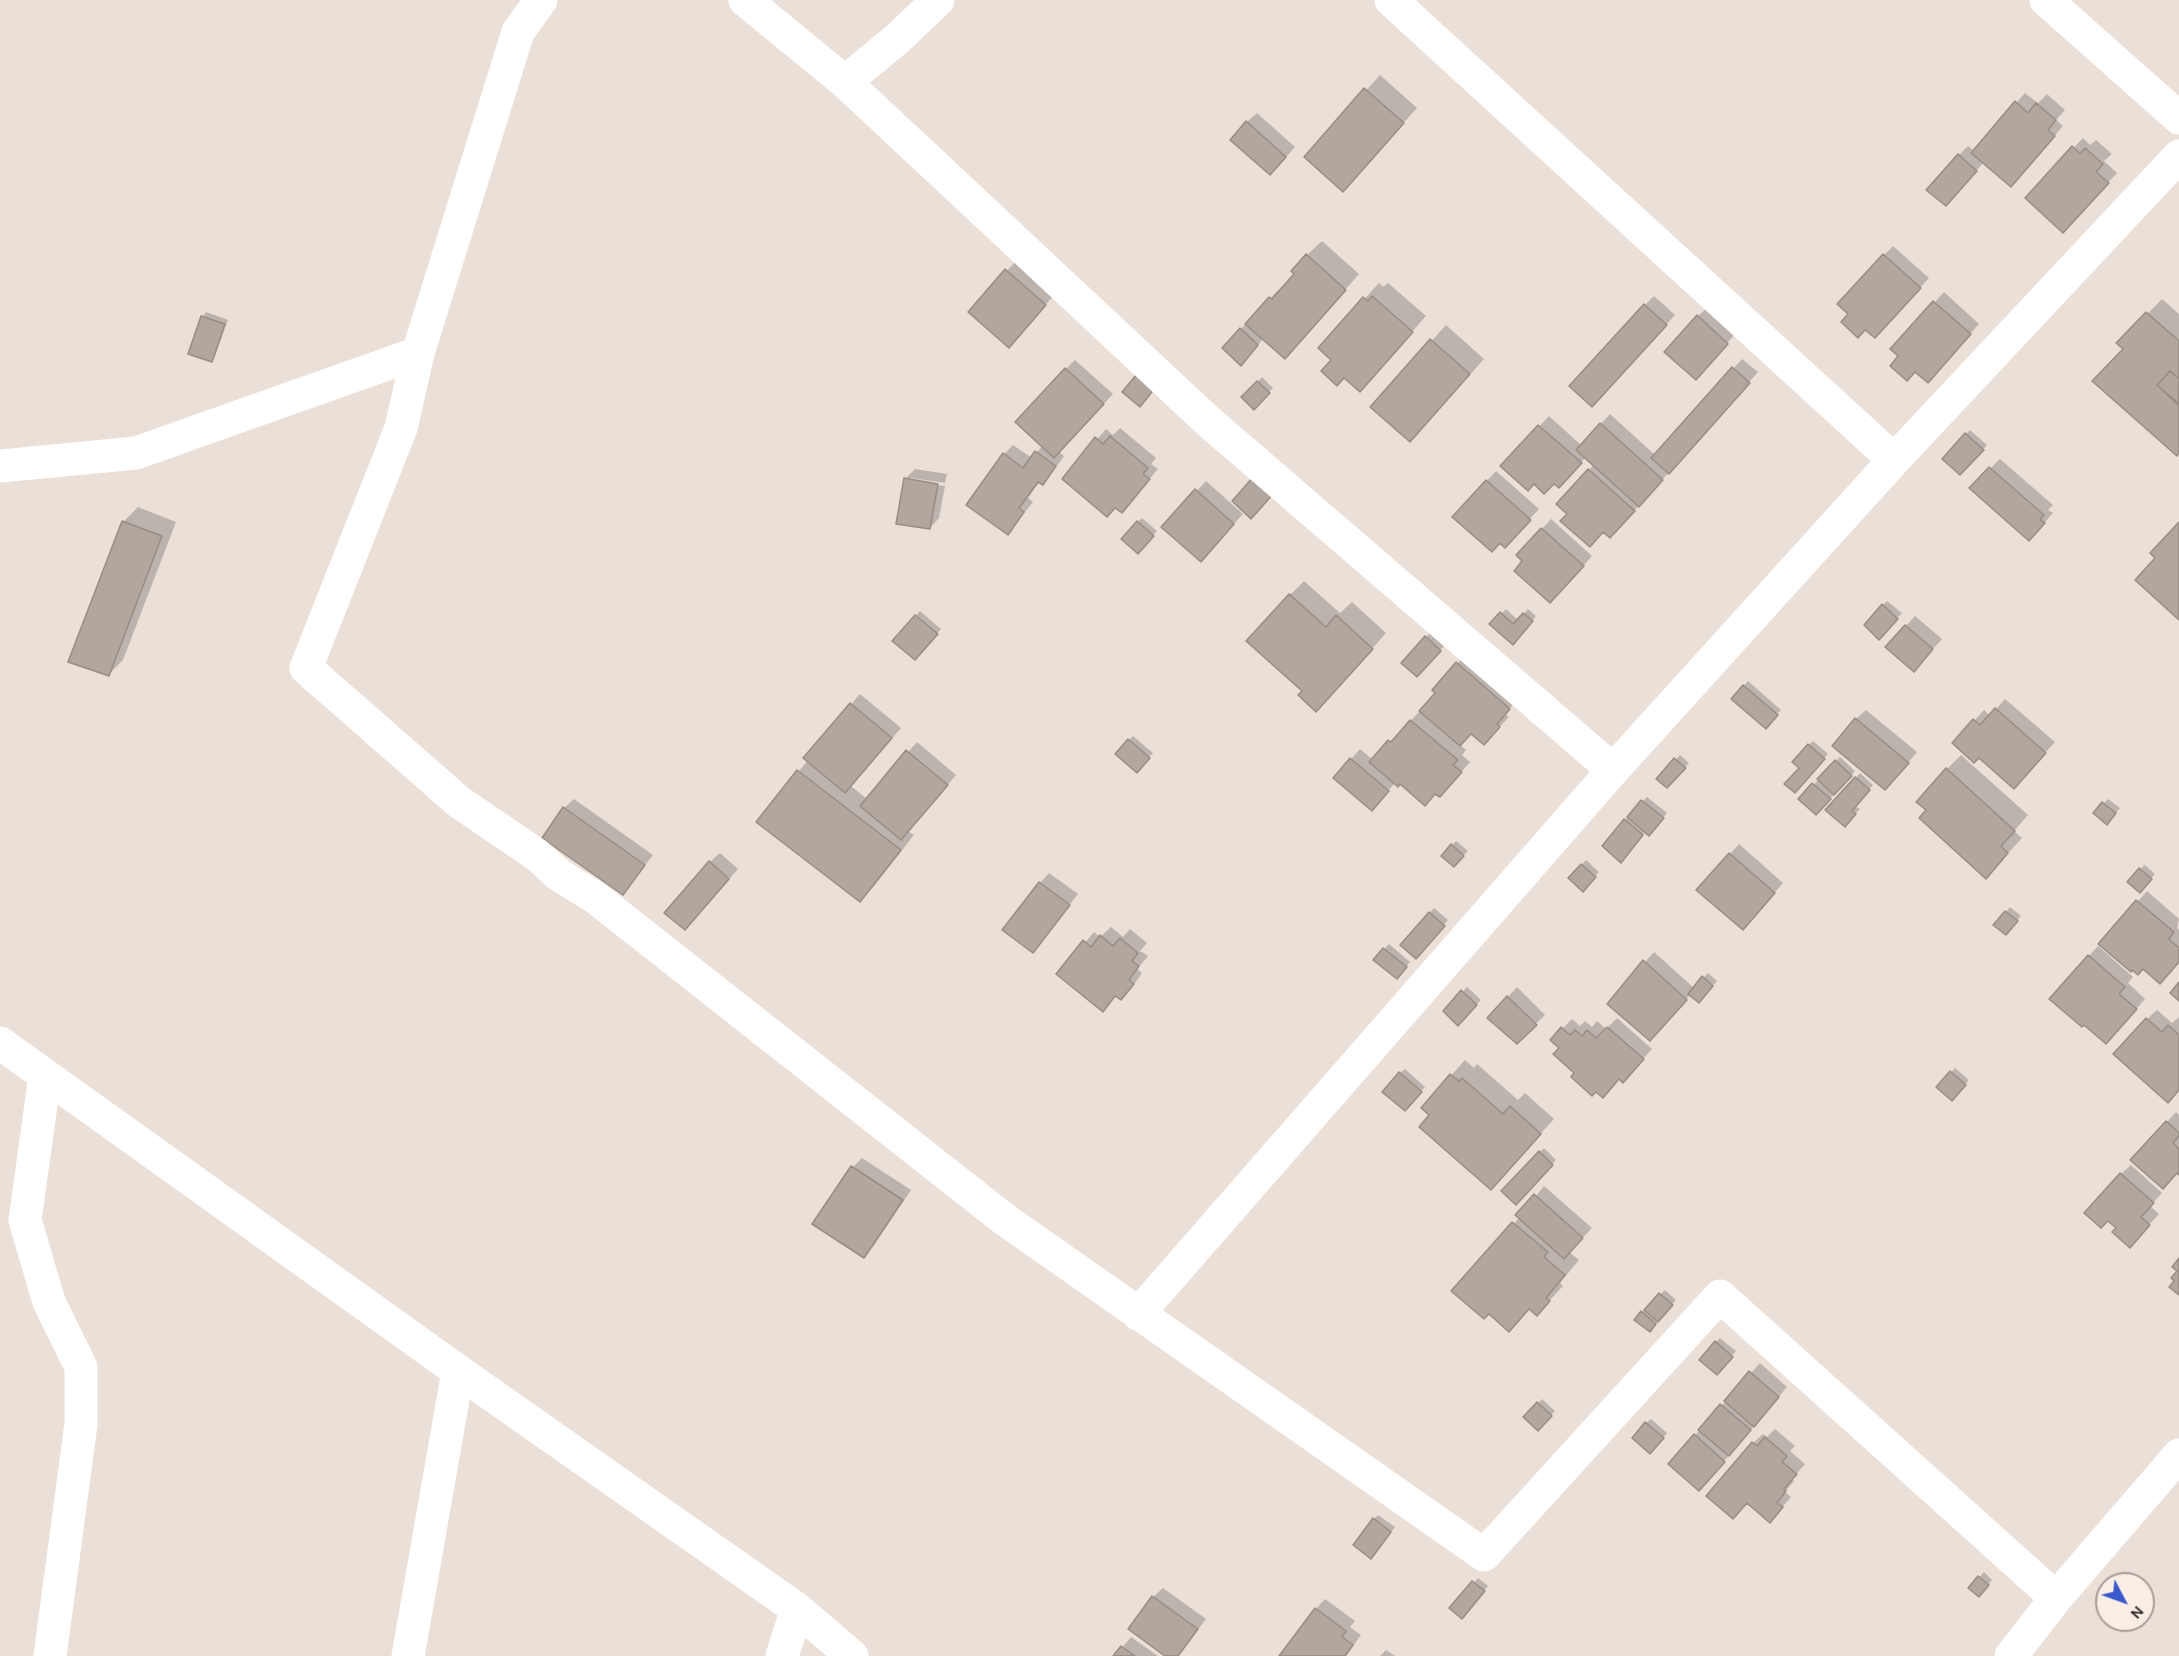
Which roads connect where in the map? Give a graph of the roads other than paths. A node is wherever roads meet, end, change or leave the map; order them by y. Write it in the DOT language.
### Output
graph roads {
  1 [pos="541,0"];
  2 [pos="745,0"];
  3 [pos="938,0"];
  4 [pos="1390,0"];
  5 [pos="2046,0"];
  6 [pos="845,82"];
  7 [pos="2179,118"];
  8 [pos="2179,156"];
  9 [pos="418,353"];
  10 [pos="1894,460"];
  11 [pos="0,466"];
  12 [pos="1613,770"];
  13 [pos="0,1043"];
  14 [pos="45,1076"];
  15 [pos="1138,1314"];
  16 [pos="458,1371"];
  17 [pos="2179,1455"];
  18 [pos="2056,1598"];
  19 [pos="797,1609"];
  20 [pos="50,1656"];
  21 [pos="408,1656"];
  22 [pos="782,1656"];
  23 [pos="852,1656"];
  24 [pos="2011,1656"];
  1 -- 9 [label="street"];
  2 -- 6 [label="street"];
  3 -- 6 [label="street"];
  4 -- 10 [label="street"];
  5 -- 7 [label="street"];
  6 -- 12 [label="street"];
  8 -- 10 [label="street"];
  9 -- 11 [label="street"];
  9 -- 15 [label="street"];
  10 -- 12 [label="street"];
  12 -- 15 [label="street"];
  13 -- 14 [label="street"];
  14 -- 16 [label="street"];
  14 -- 20 [label="street"];
  15 -- 18 [label="street"];
  16 -- 19 [label="street"];
  16 -- 21 [label="street"];
  17 -- 18 [label="street"];
  18 -- 24 [label="street"];
  19 -- 22 [label="street"];
  19 -- 23 [label="street"];
}
